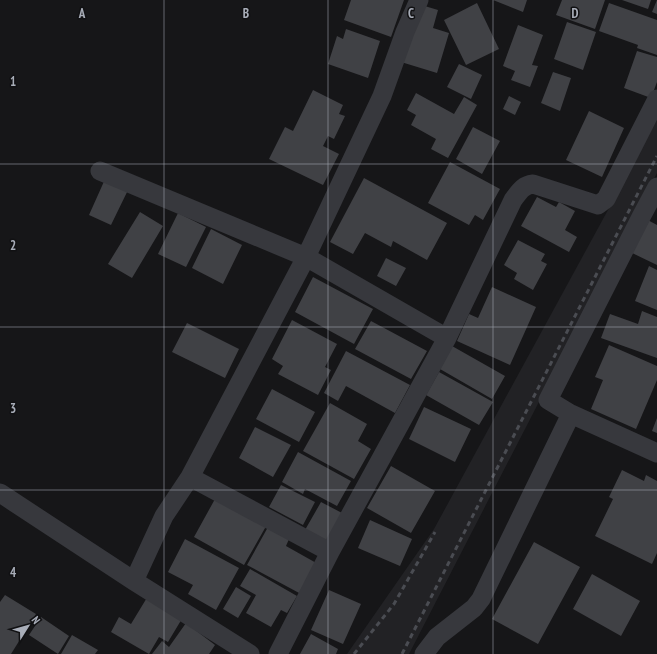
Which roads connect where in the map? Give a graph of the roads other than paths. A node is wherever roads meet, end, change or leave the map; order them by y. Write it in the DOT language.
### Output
graph roads {
  1 [pos="419,0"];
  2 [pos="657,99"];
  3 [pos="100,171"];
  4 [pos="657,187"];
  5 [pos="306,257"];
  6 [pos="447,338"];
  7 [pos="571,414"];
  8 [pos="657,454"];
  9 [pos="190,477"];
  10 [pos="0,493"];
  11 [pos="330,552"];
  12 [pos="134,581"];
  13 [pos="250,654"];
  14 [pos="278,654"];
  15 [pos="424,654"];
  1 -- 5 [label="street"];
  2 -- 6 [label="street"];
  3 -- 5 [label="street"];
  4 -- 7 [label="street"];
  5 -- 6 [label="street"];
  5 -- 9 [label="street"];
  6 -- 11 [label="street"];
  7 -- 8 [label="street"];
  7 -- 15 [label="street"];
  9 -- 11 [label="street"];
  9 -- 12 [label="street"];
  10 -- 12 [label="street"];
  11 -- 14 [label="street"];
  12 -- 13 [label="street"];
}
